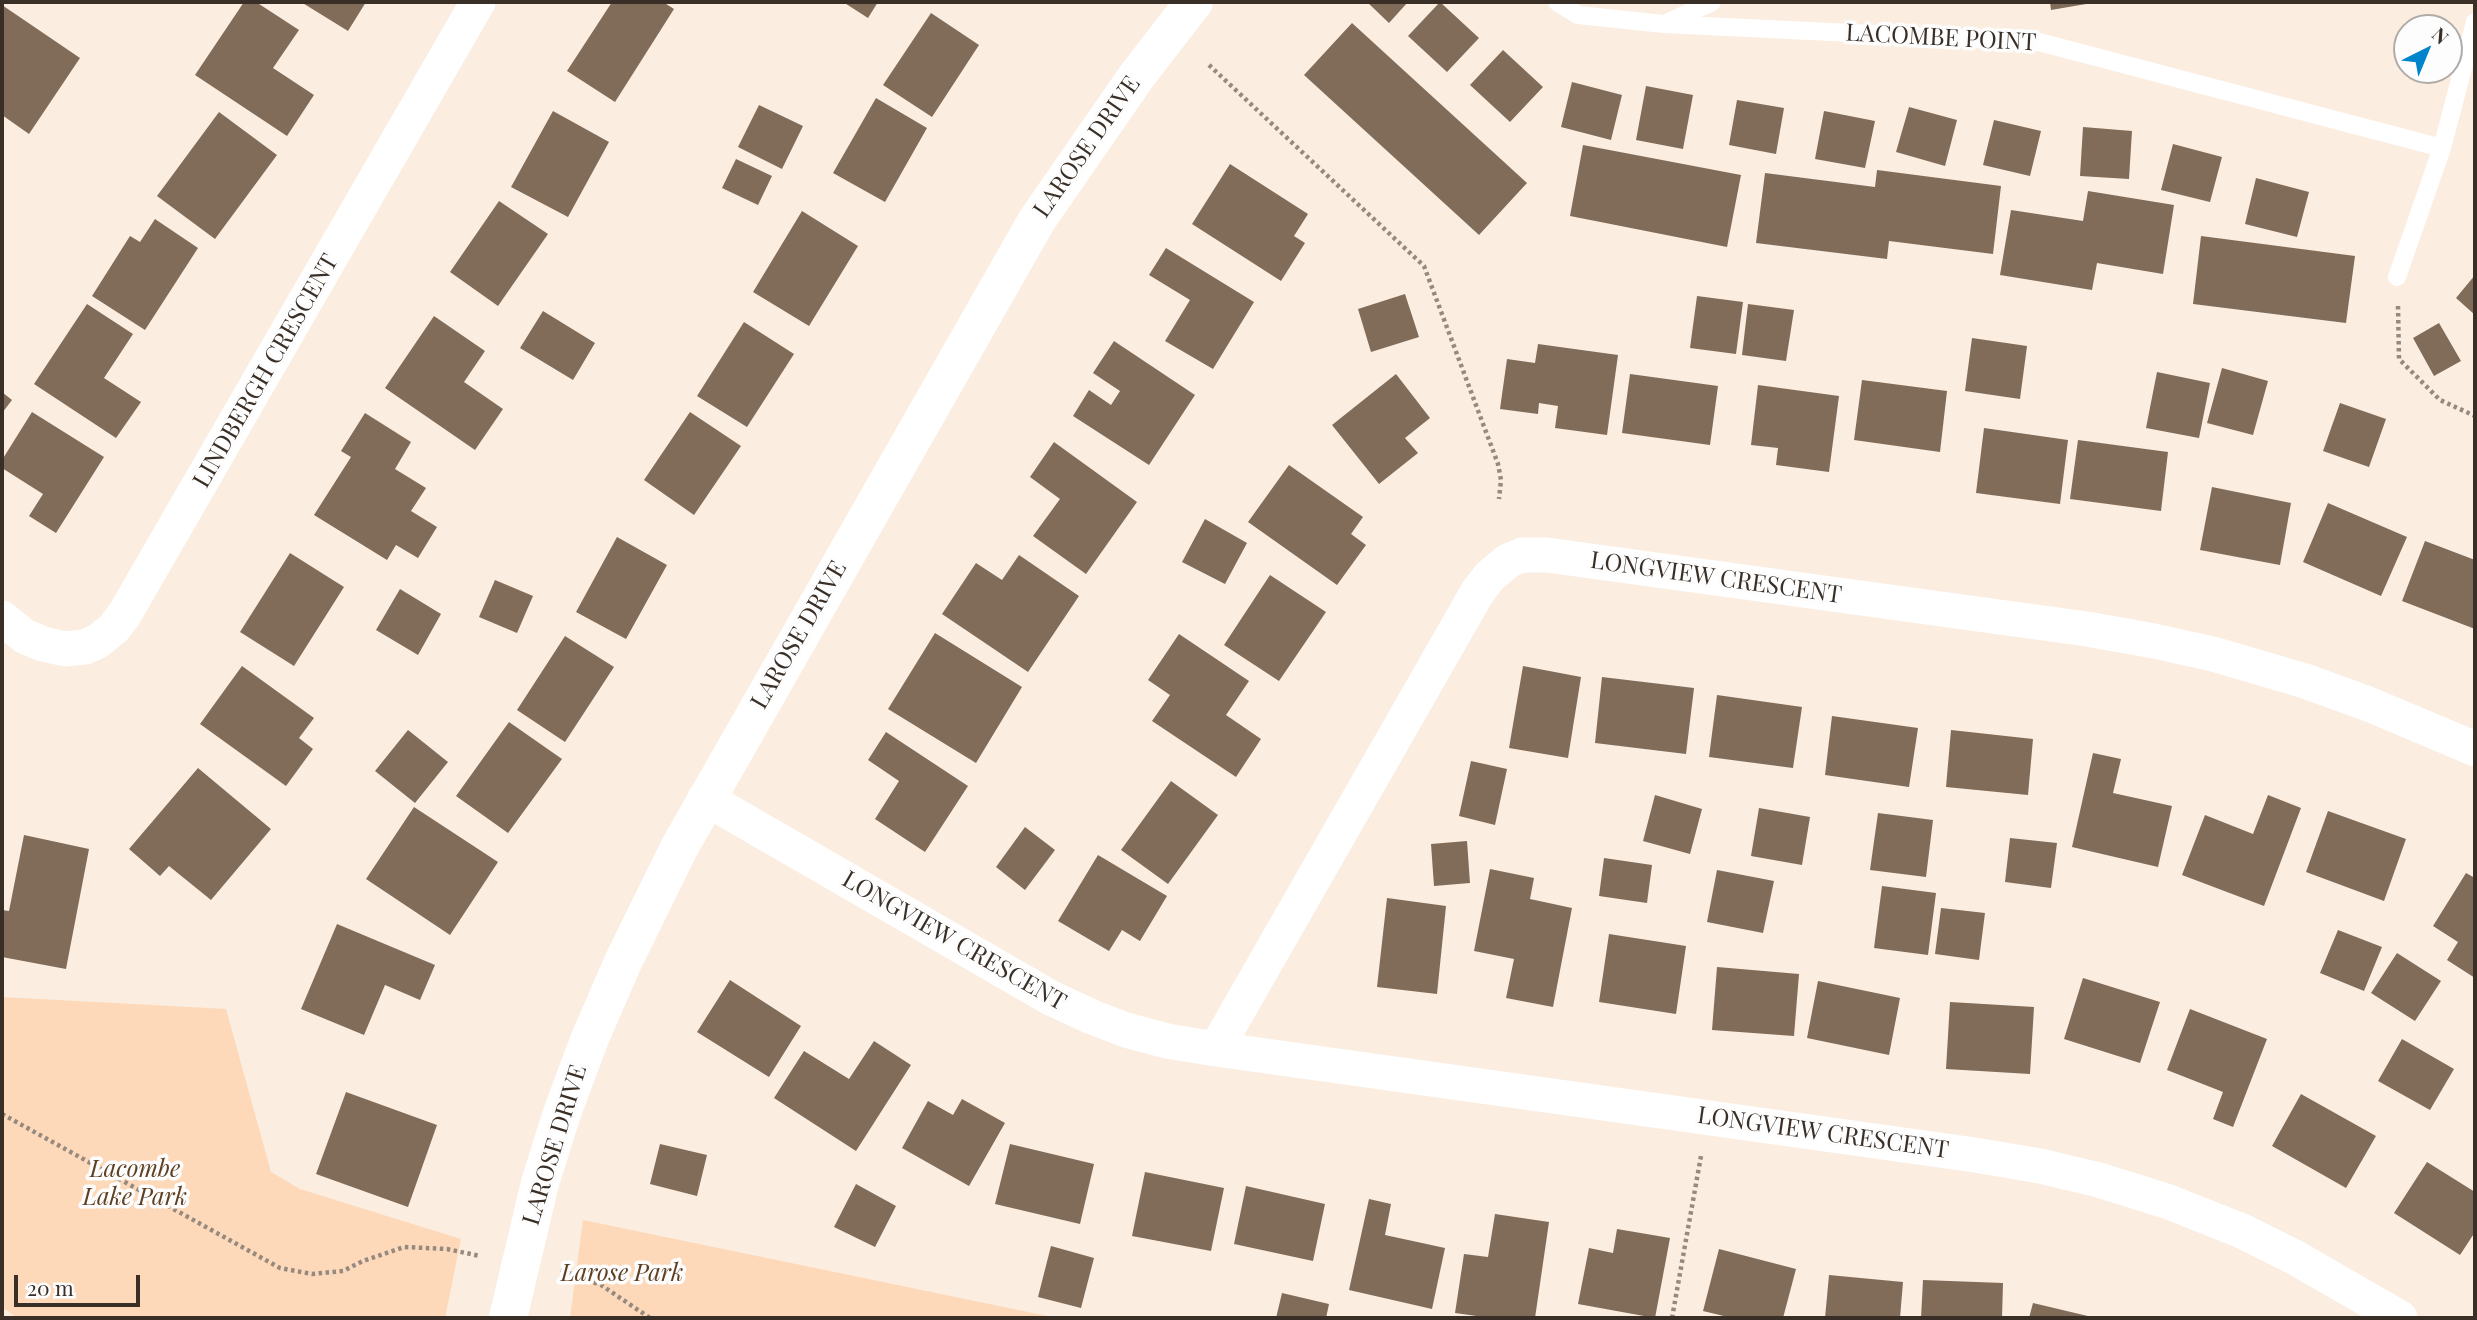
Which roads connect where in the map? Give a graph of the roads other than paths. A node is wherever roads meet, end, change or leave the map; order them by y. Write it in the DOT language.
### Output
graph roads {
  1 [pos="478,2"];
  2 [pos="1194,2"];
  3 [pos="1557,2"];
  4 [pos="1712,2"];
  5 [pos="2475,22"];
  6 [pos="1664,24"];
  7 [pos="2441,148"];
  8 [pos="2397,277"];
  9 [pos="2,618"];
  10 [pos="2475,749"];
  11 [pos="705,798"];
  12 [pos="1216,1049"];
  13 [pos="508,1318"];
  14 [pos="2400,1318"];
  1 -- 9 [label="street, LINDBERGH CRESCENT"];
  2 -- 11 [label="street, LAROSE DRIVE"];
  3 -- 6 [label="lane, LACOMBE POINT"];
  4 -- 6 [label="lane"];
  5 -- 7 [label="lane"];
  6 -- 7 [label="lane, LACOMBE POINT"];
  7 -- 8 [label="lane"];
  10 -- 12 [label="street, LONGVIEW CRESCENT"];
  11 -- 12 [label="street, LONGVIEW CRESCENT"];
  11 -- 13 [label="street, LAROSE DRIVE"];
  12 -- 14 [label="street, LONGVIEW CRESCENT"];
}
